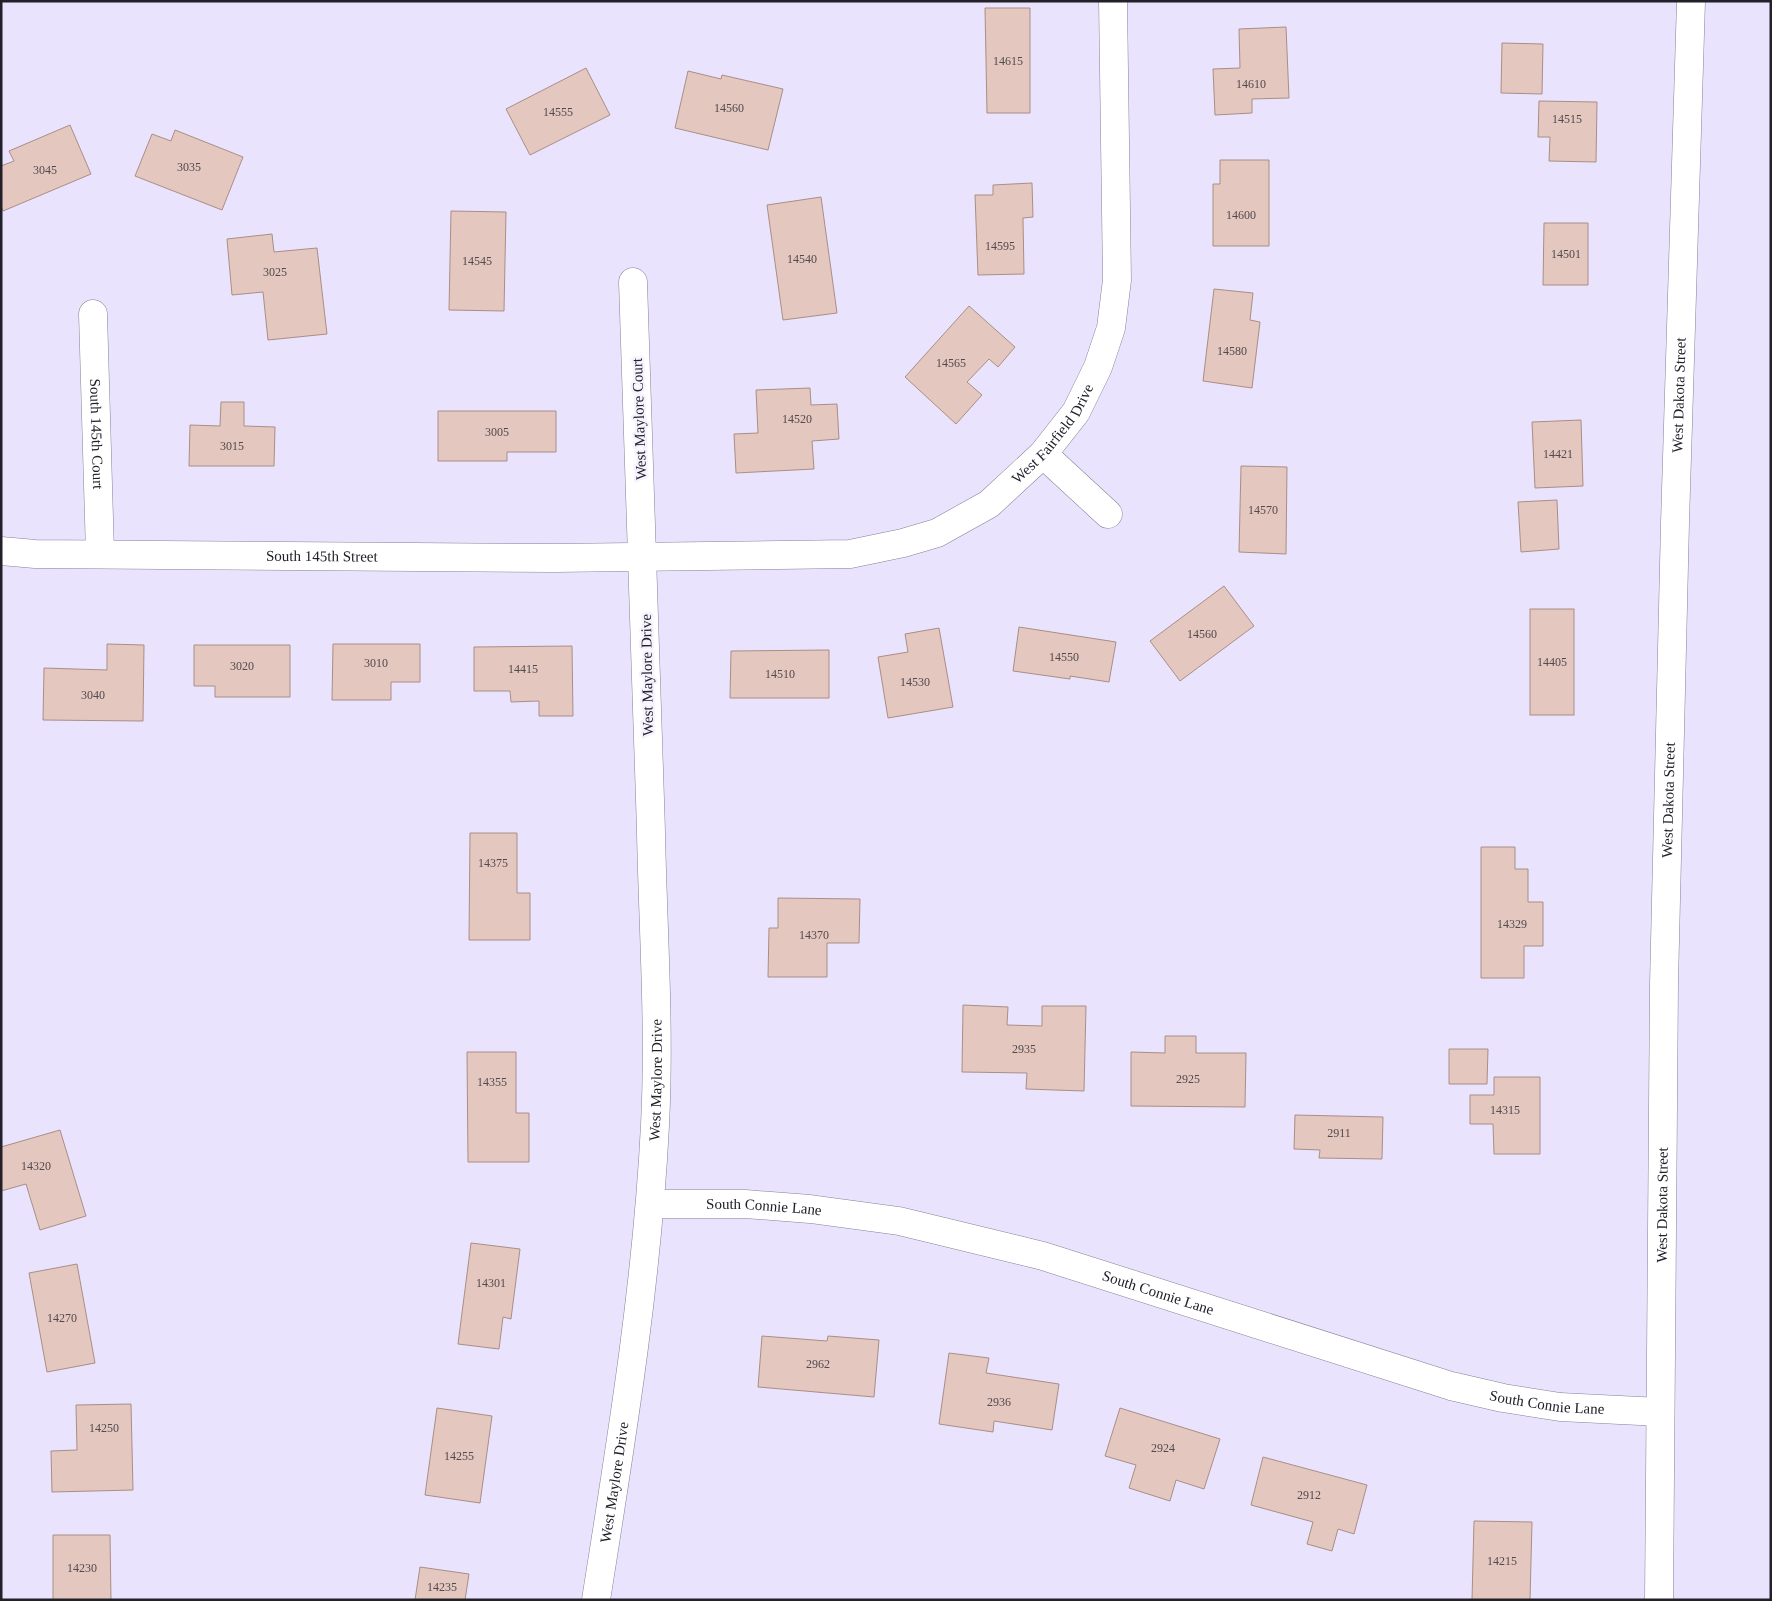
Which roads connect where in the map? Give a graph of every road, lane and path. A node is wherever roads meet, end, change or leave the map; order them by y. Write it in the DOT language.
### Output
graph roads {
  1 [pos="1113,1"];
  2 [pos="1691,1"];
  3 [pos="633,282"];
  4 [pos="93,314"];
  5 [pos="1043,454"];
  6 [pos="1108,514"];
  7 [pos="1,552"];
  8 [pos="100,553"];
  9 [pos="644,556"];
  10 [pos="650,1204"];
  11 [pos="1660,1412"];
  12 [pos="596,1600"];
  13 [pos="1659,1600"];
  1 -- 5 [label="street, West Fairfield Drive"];
  2 -- 11 [label="street, West Dakota Street"];
  3 -- 9 [label="street, West Maylore Court"];
  4 -- 8 [label="street, South 145th Court"];
  5 -- 6 [label="street"];
  5 -- 9 [label="street, West Fairfield Drive"];
  7 -- 8 [label="street, South 145th Street"];
  8 -- 9 [label="street, South 145th Street"];
  9 -- 10 [label="street, West Maylore Drive"];
  10 -- 11 [label="street, South Connie Lane"];
  10 -- 12 [label="street, West Maylore Drive"];
  11 -- 13 [label="street, West Dakota Street"];
}
